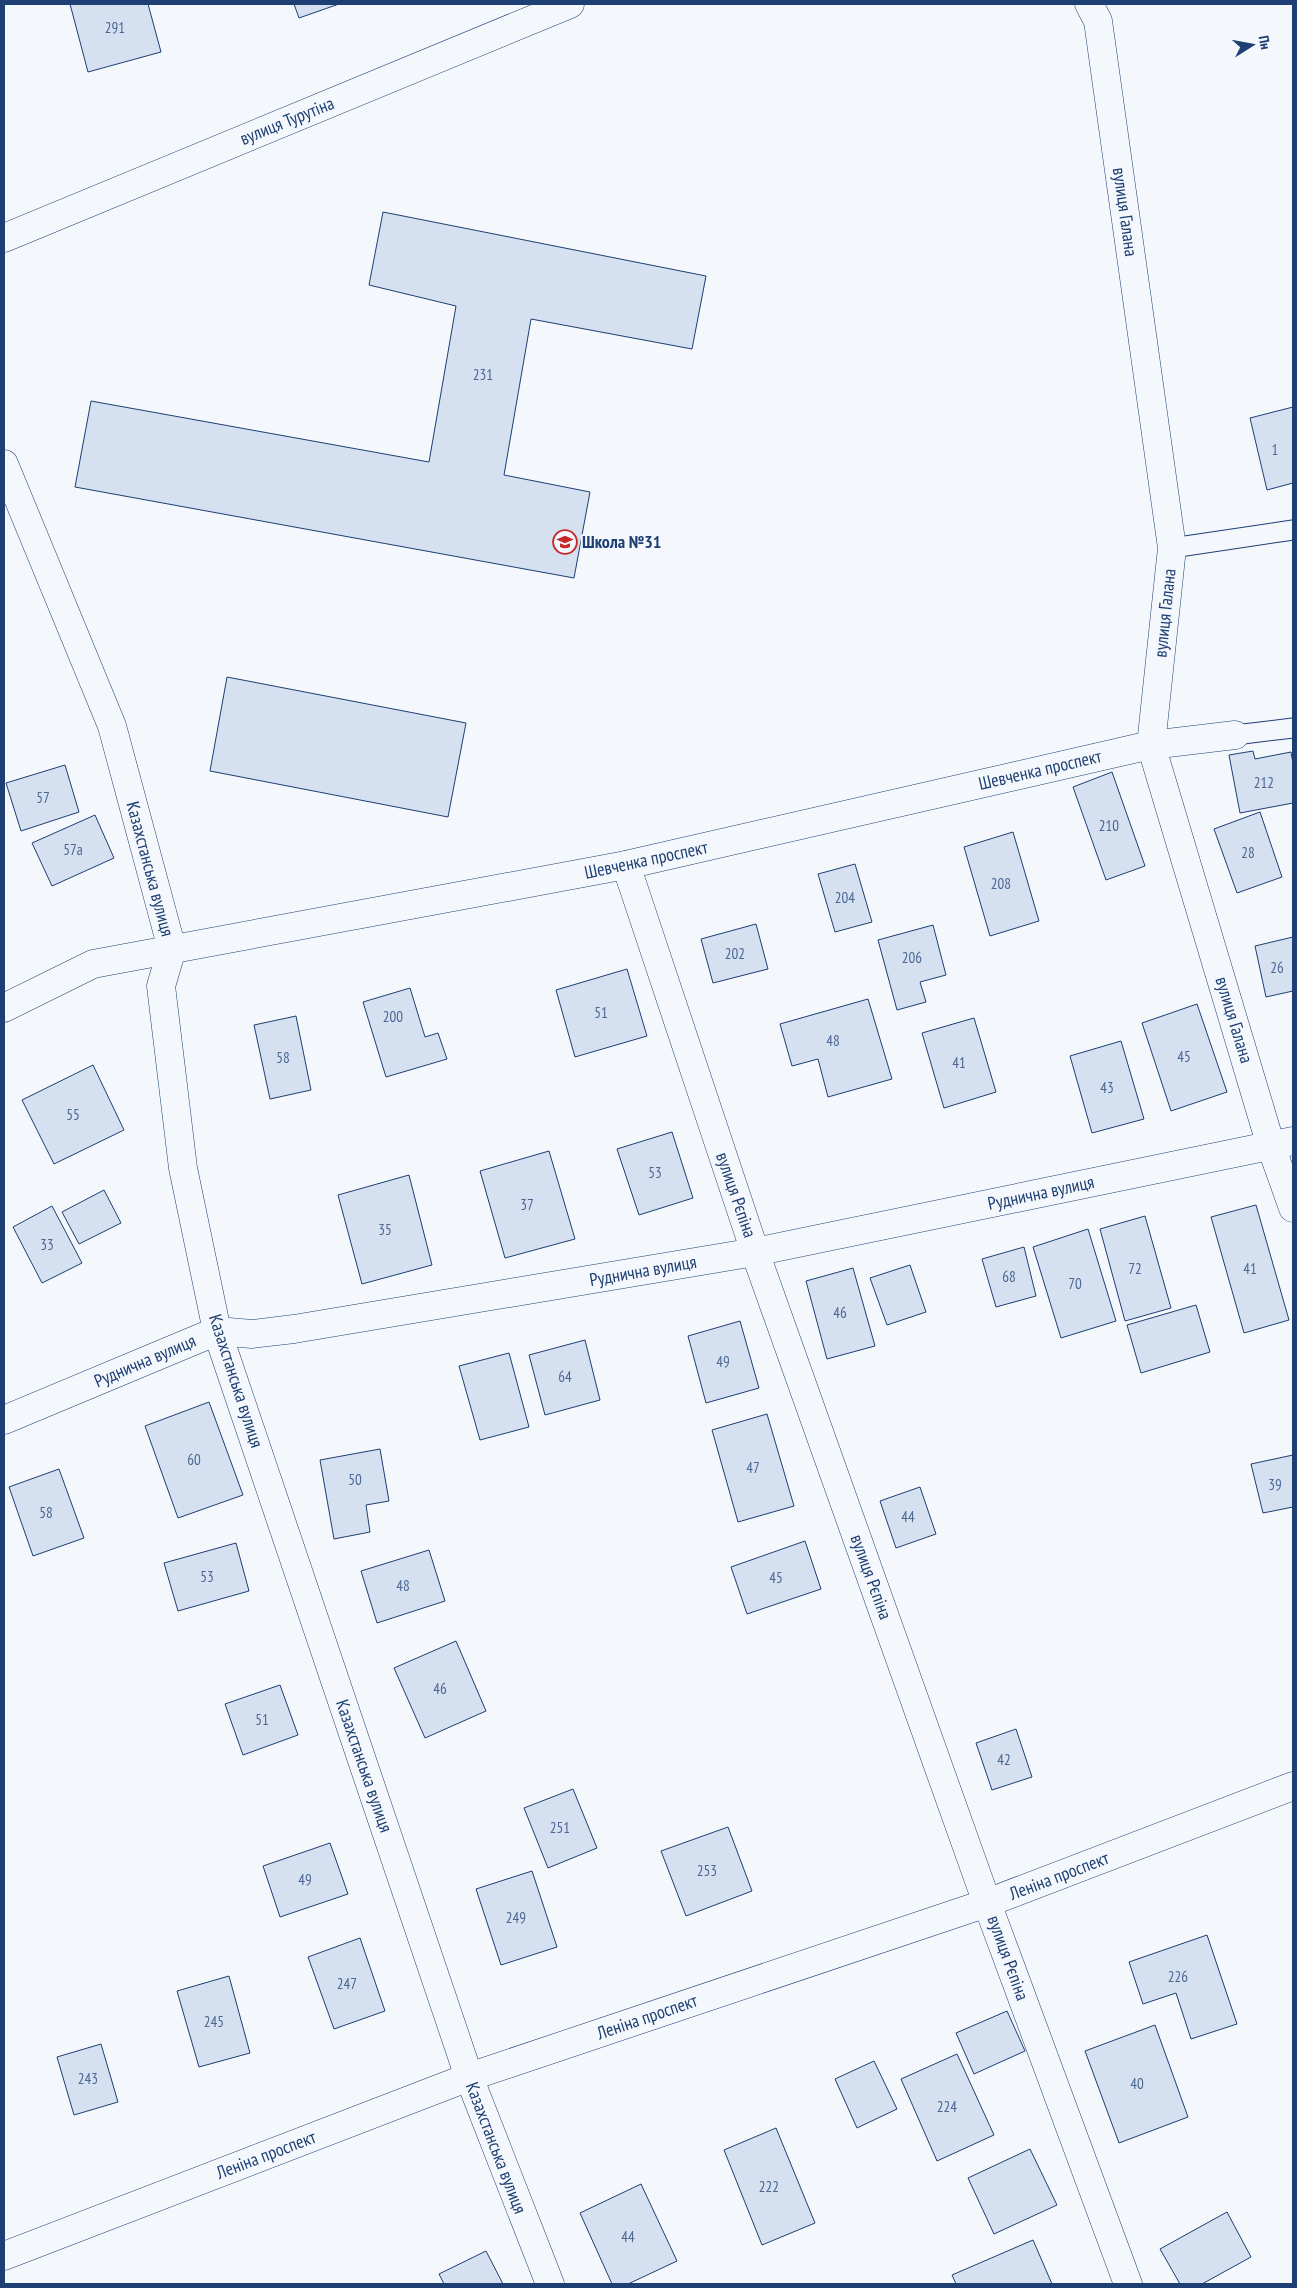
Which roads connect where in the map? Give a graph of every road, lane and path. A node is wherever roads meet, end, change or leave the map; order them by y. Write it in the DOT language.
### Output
graph roads {
  1 [pos="570,4"];
  2 [pos="1089,4"];
  3 [pos="4,238"];
  4 [pos="4,464"];
  5 [pos="1293,530"];
  6 [pos="1172,548"];
  7 [pos="1293,728"];
  8 [pos="1235,735"];
  9 [pos="1152,745"];
  10 [pos="626,865"];
  11 [pos="172,949"];
  12 [pos="4,1008"];
  13 [pos="1282,1143"];
  14 [pos="1293,1208"];
  15 [pos="755,1252"];
  16 [pos="218,1331"];
  17 [pos="4,1420"];
  18 [pos="1293,1786"];
  19 [pos="987,1903"];
  20 [pos="469,2077"];
  21 [pos="4,2256"];
  22 [pos="550,2284"];
  23 [pos="1128,2284"];
  1 -- 3 [label="street, вулиця Турутіна"];
  2 -- 6 [label="street, вулиця Галана"];
  4 -- 11 [label="street, Казахстанська вулиця"];
  5 -- 6 [label="lane"];
  6 -- 9 [label="street, вулиця Галана"];
  7 -- 8 [label="lane, Шевченка проспект"];
  8 -- 9 [label="street, Шевченка проспект"];
  9 -- 10 [label="street, Шевченка проспект"];
  9 -- 13 [label="street, вулиця Галана"];
  10 -- 11 [label="street, Шевченка проспект"];
  10 -- 15 [label="street, вулиця Рєпіна"];
  11 -- 12 [label="street, Шевченка проспект"];
  11 -- 16 [label="street, Казахстанська вулиця"];
  13 -- 14 [label="street, вулиця Галана"];
  13 -- 15 [label="street, Руднична вулиця"];
  15 -- 16 [label="street, Руднична вулиця"];
  15 -- 19 [label="street, вулиця Рєпіна"];
  16 -- 17 [label="street, Руднична вулиця"];
  16 -- 20 [label="street, Казахстанська вулиця"];
  18 -- 19 [label="street, Леніна проспект"];
  19 -- 20 [label="street, Леніна проспект"];
  19 -- 23 [label="street, вулиця Рєпіна"];
  20 -- 21 [label="street, Леніна проспект"];
  20 -- 22 [label="street, Казахстанська вулиця"];
}
